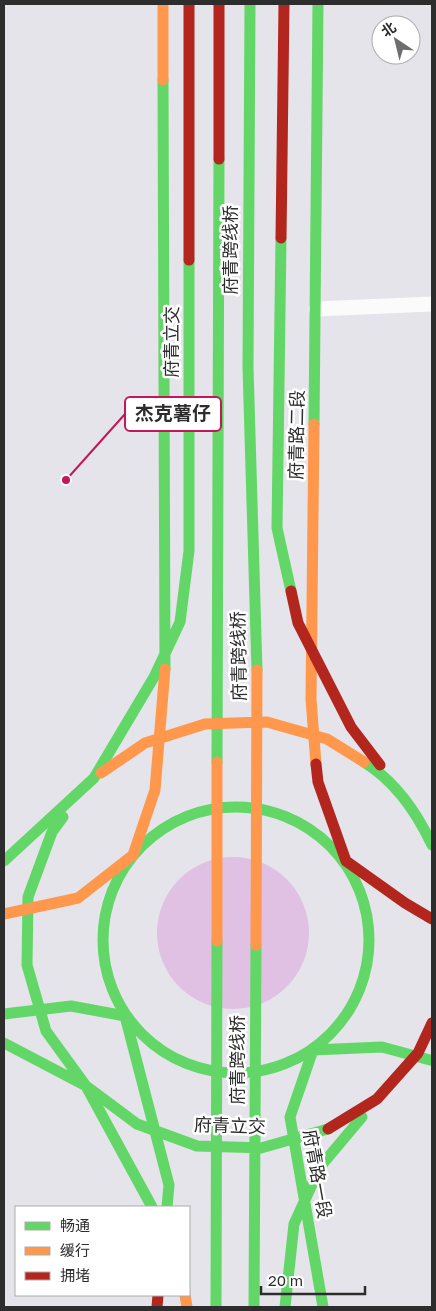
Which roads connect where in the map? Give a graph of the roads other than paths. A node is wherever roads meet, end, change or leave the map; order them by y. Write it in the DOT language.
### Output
graph roads {
  1 [pos="163,4"];
  2 [pos="190,4"];
  3 [pos="219,4"];
  4 [pos="250,4"];
  5 [pos="284,4"];
  6 [pos="318,4"];
  7 [pos="432,304"];
  8 [pos="316,309"];
  9 [pos="94,778"];
  10 [pos="420,819"];
  11 [pos="432,830"];
  12 [pos="432,845"];
  13 [pos="134,855"];
  14 [pos="4,861"];
  15 [pos="346,862"];
  16 [pos="4,914"];
  17 [pos="432,919"];
  18 [pos="4,1014"];
  19 [pos="125,1016"];
  20 [pos="432,1023"];
  21 [pos="4,1043"];
  22 [pos="313,1050"];
  23 [pos="432,1061"];
  24 [pos="409,1082"];
  25 [pos="86,1086"];
  26 [pos="377,1099"];
  27 [pos="151,1206"];
  28 [pos="167,1206"];
  29 [pos="216,1307"];
  30 [pos="254,1307"];
  31 [pos="285,1307"];
  32 [pos="323,1307"];
  1 -- 13 [label="main road"];
  2 -- 9 [label="main road, 府青立交"];
  3 -- 29 [label="main road, 府青跨线桥"];
  4 -- 30 [label="main road, 府青跨线桥"];
  5 -- 10 [label="main road"];
  6 -- 8 [label="main road, 府青路二段"];
  7 -- 8 [label="lane"];
  8 -- 15 [label="main road, 府青路二段"];
  9 -- 10 [label="main road, 府青立交"];
  9 -- 14 [label="main road, 府青立交"];
  9 -- 25 [label="main road, 府青立交"];
  10 -- 11 [label="main road"];
  10 -- 12 [label="main road, 府青立交"];
  13 -- 15 [label="main road"];
  13 -- 16 [label="main road"];
  13 -- 19 [label="main road"];
  15 -- 17 [label="main road"];
  15 -- 22 [label="main road"];
  18 -- 19 [label="main road"];
  19 -- 22 [label="main road"];
  19 -- 28 [label="main road"];
  20 -- 26 [label="main road, 府青立交"];
  21 -- 25 [label="main road, 府青立交"];
  22 -- 23 [label="main road"];
  22 -- 32 [label="main road, 府青路一段"];
  24 -- 26 [label="main road, 府青立交"];
  25 -- 26 [label="main road, 府青立交"];
  25 -- 27 [label="main road, 府青立交"];
  26 -- 31 [label="main road, 府青立交"];
}
